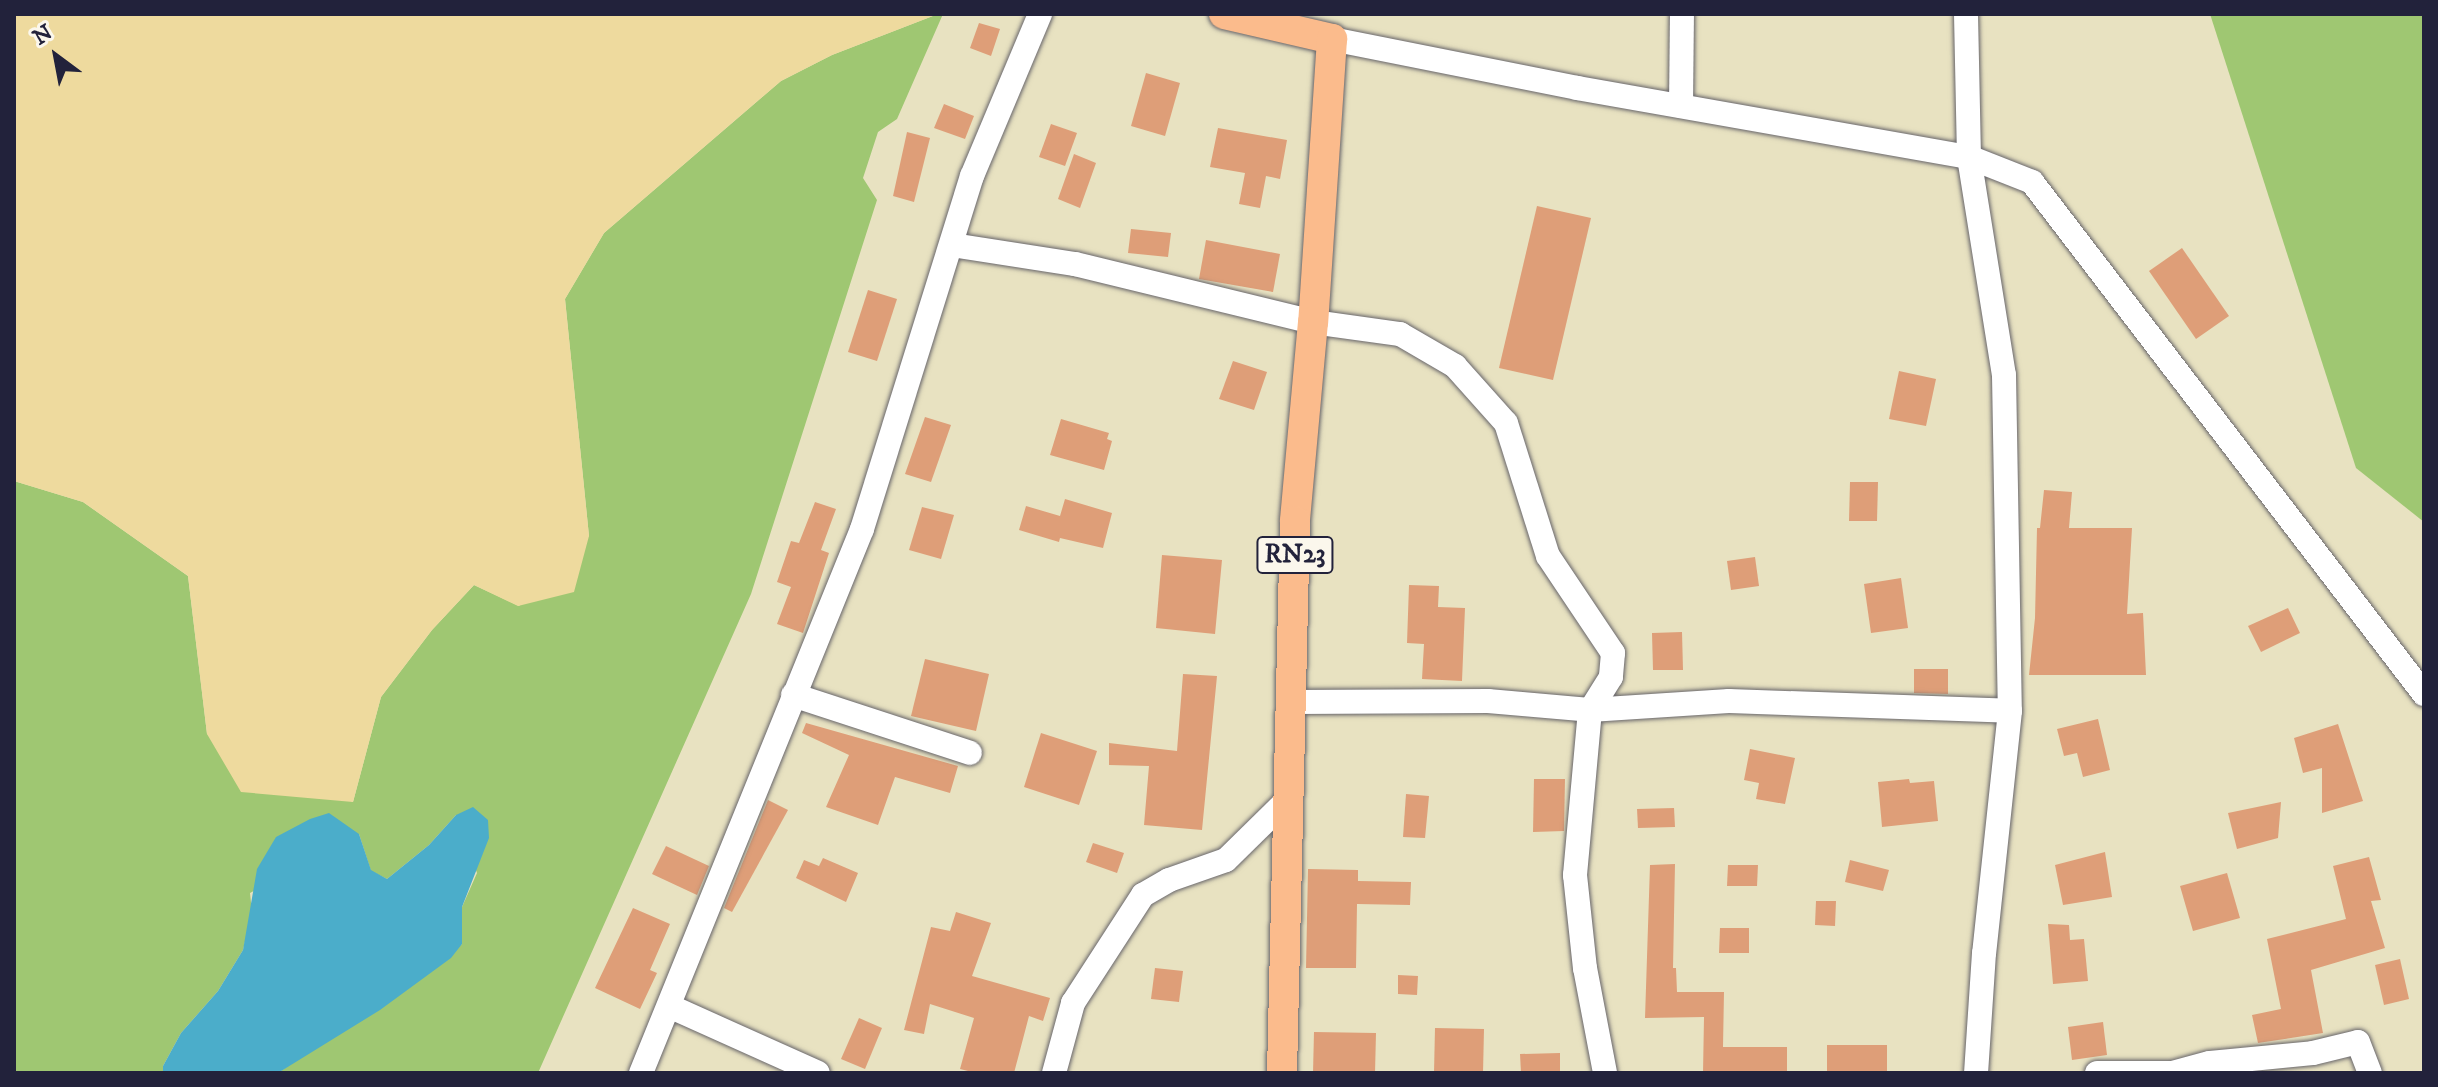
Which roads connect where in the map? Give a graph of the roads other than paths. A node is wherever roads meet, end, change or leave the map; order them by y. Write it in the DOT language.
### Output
graph roads {
  1 [pos="1040,14"];
  2 [pos="1224,14"];
  3 [pos="1682,14"];
  4 [pos="1966,14"];
  5 [pos="1332,39"];
  6 [pos="1681,106"];
  7 [pos="1969,157"];
  8 [pos="952,245"];
  9 [pos="1313,322"];
  10 [pos="2424,694"];
  11 [pos="793,695"];
  12 [pos="1293,702"];
  13 [pos="1590,710"];
  14 [pos="2010,711"];
  15 [pos="970,753"];
  16 [pos="1287,800"];
  17 [pos="669,1006"];
  18 [pos="641,1073"];
  19 [pos="818,1073"];
  20 [pos="1054,1073"];
  21 [pos="1282,1073"];
  22 [pos="1605,1073"];
  23 [pos="1976,1073"];
  24 [pos="2097,1073"];
  25 [pos="2370,1073"];
  1 -- 8 [label="street"];
  2 -- 5 [label="main road"];
  3 -- 6 [label="street"];
  4 -- 7 [label="street"];
  5 -- 6 [label="street"];
  5 -- 9 [label="main road, RN23"];
  6 -- 7 [label="street"];
  7 -- 10 [label="street"];
  7 -- 14 [label="street"];
  8 -- 9 [label="street"];
  8 -- 11 [label="street"];
  9 -- 12 [label="main road, RN23"];
  9 -- 13 [label="street"];
  11 -- 15 [label="street"];
  11 -- 17 [label="street"];
  12 -- 13 [label="street"];
  12 -- 16 [label="main road, RN23"];
  13 -- 14 [label="street"];
  13 -- 22 [label="street"];
  14 -- 23 [label="street"];
  16 -- 20 [label="street"];
  16 -- 21 [label="main road, RN23"];
  17 -- 18 [label="street"];
  17 -- 19 [label="street"];
  24 -- 25 [label="street"];
}
